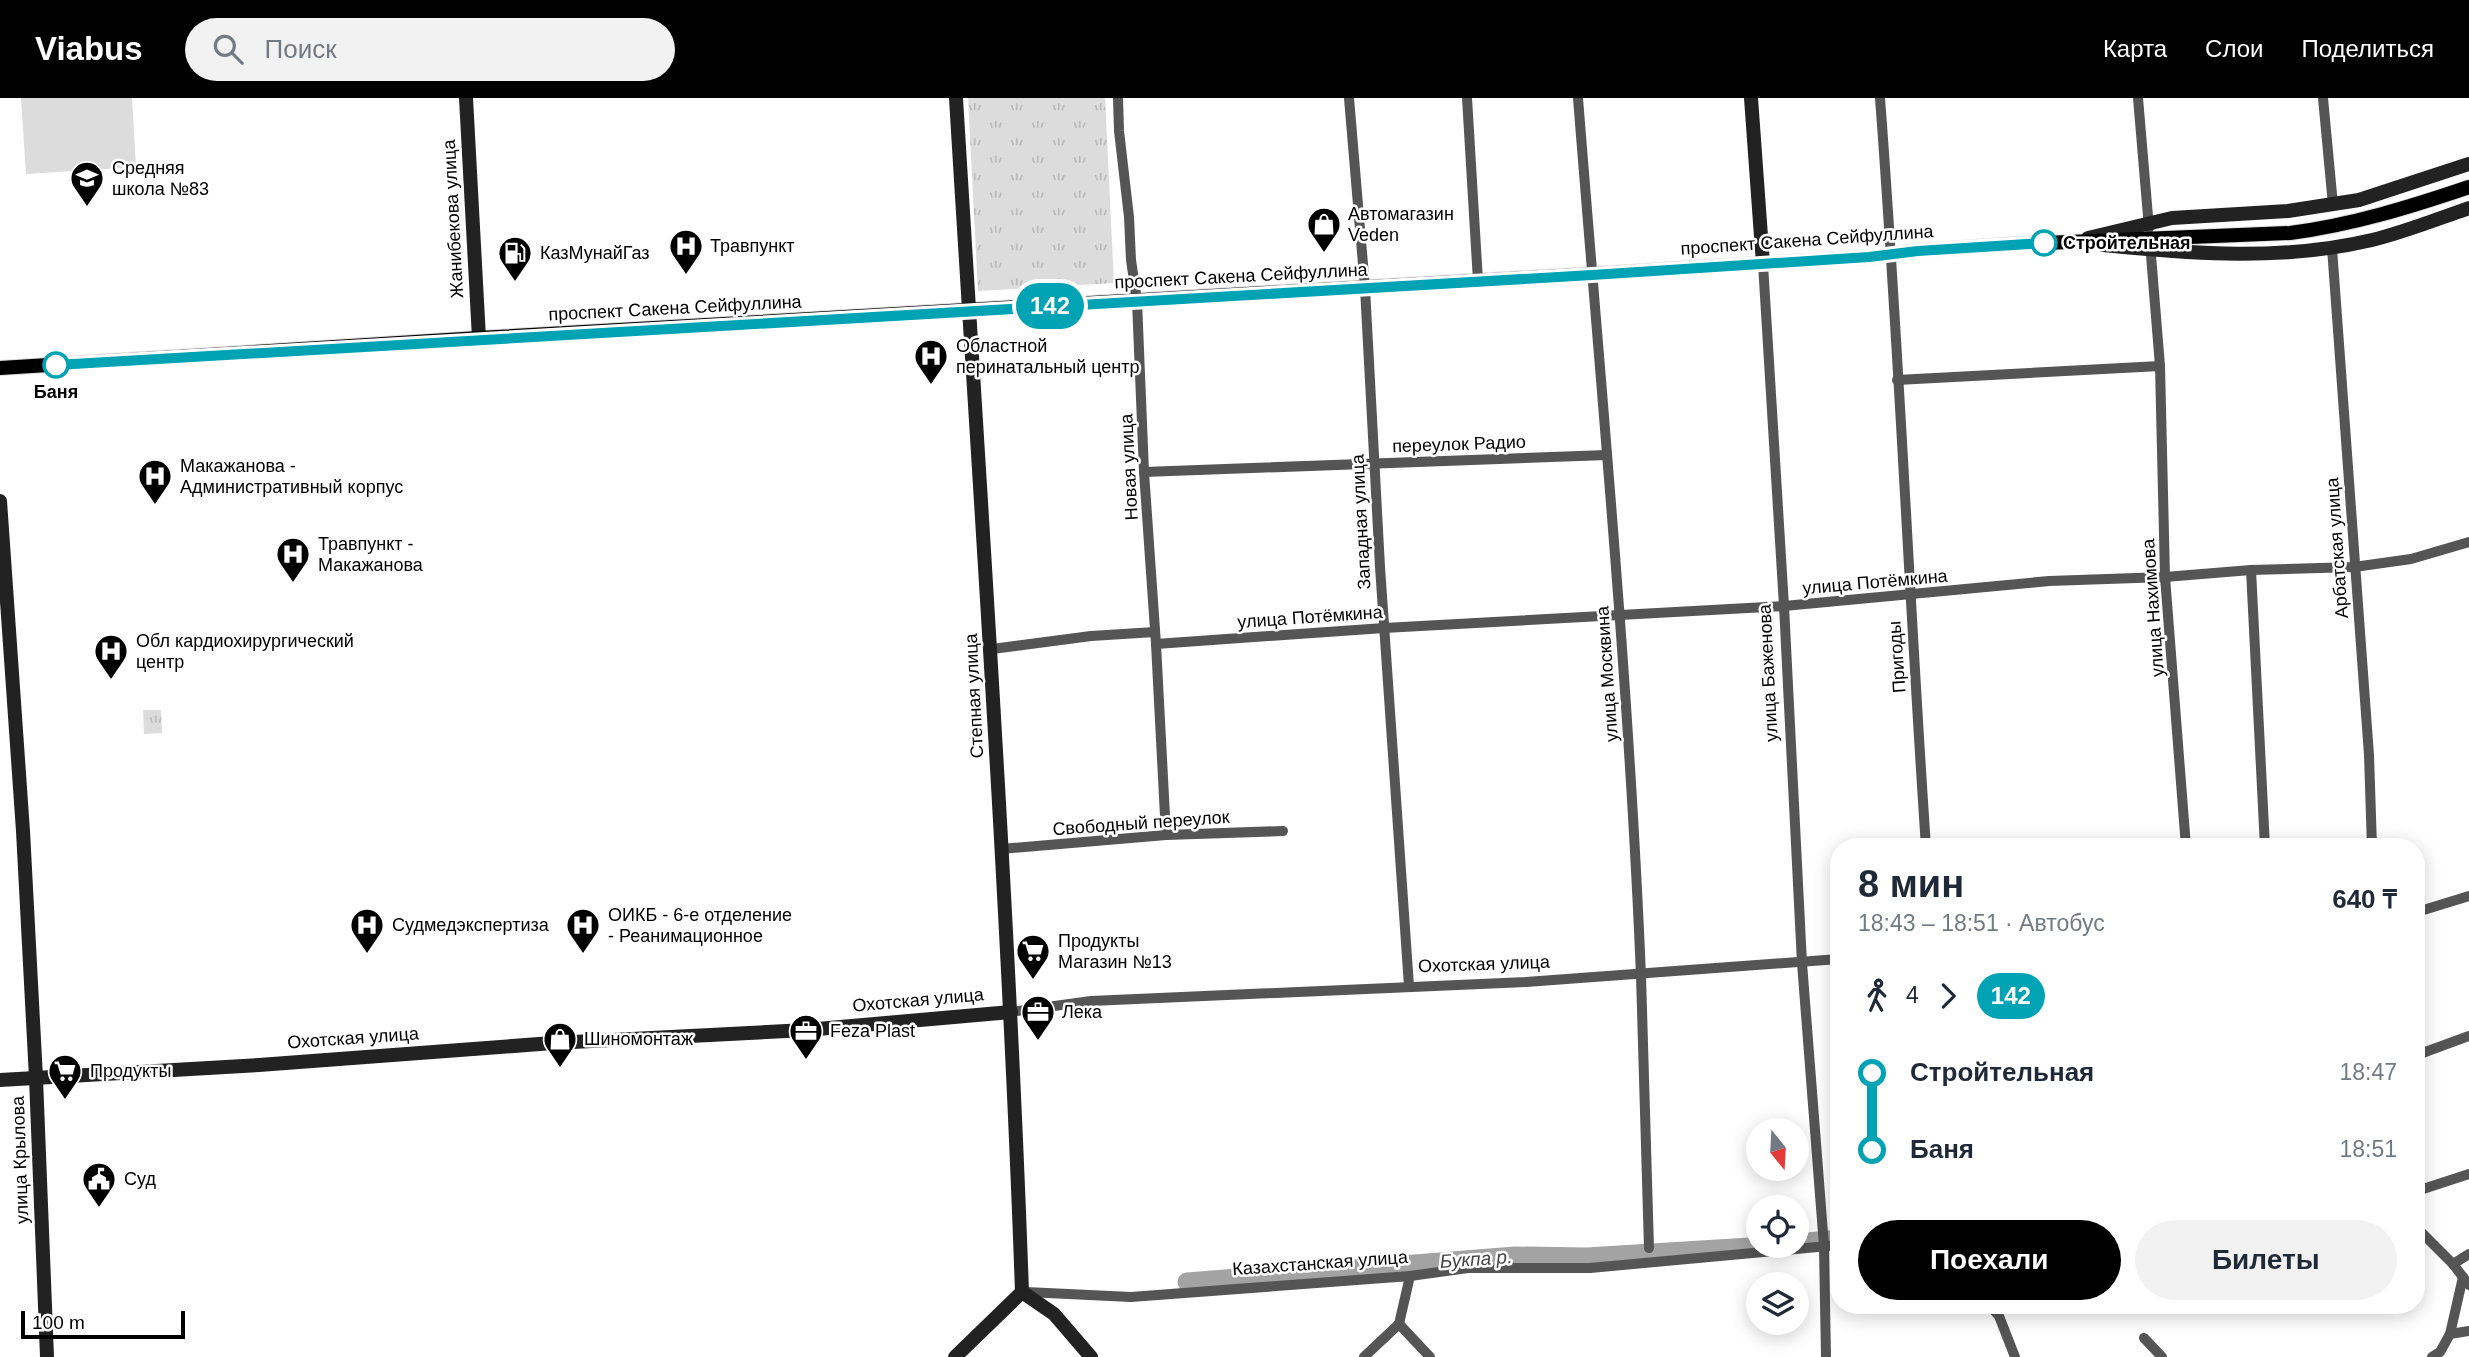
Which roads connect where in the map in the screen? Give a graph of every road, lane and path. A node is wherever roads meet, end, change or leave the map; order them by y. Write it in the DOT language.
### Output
graph roads {
  1 [pos="466,98"];
  2 [pos="956,98"];
  3 [pos="1118,98"];
  4 [pos="1349,98"];
  5 [pos="1467,98"];
  6 [pos="1578,98"];
  7 [pos="1751,98"];
  8 [pos="1880,98"];
  9 [pos="2138,98"];
  10 [pos="2323,98"];
  11 [pos="2469,164"];
  12 [pos="2469,187"];
  13 [pos="2333,205"];
  14 [pos="2469,208"];
  15 [pos="2148,223"];
  16 [pos="2070,242"];
  17 [pos="2150,244"];
  18 [pos="2332,248"];
  19 [pos="1892,254"];
  20 [pos="1763,264"];
  21 [pos="1592,275"];
  22 [pos="1478,281"];
  23 [pos="1365,288"];
  24 [pos="1137,301"];
  25 [pos="969,310"];
  26 [pos="479,338"];
  27 [pos="2160,366"];
  28 [pos="0,368"];
  29 [pos="1897,380"];
  30 [pos="1607,455"];
  31 [pos="1374,463"];
  32 [pos="1144,472"];
  33 [pos="0,501"];
  34 [pos="2469,542"];
  35 [pos="2354,567"];
  36 [pos="2250,570"];
  37 [pos="2165,578"];
  38 [pos="1909,595"];
  39 [pos="1784,606"];
  40 [pos="1619,614"];
  41 [pos="1384,628"];
  42 [pos="1156,638"];
  43 [pos="992,649"];
  44 [pos="1283,831"];
  45 [pos="1166,835"];
  46 [pos="1925,838"];
  47 [pos="2185,838"];
  48 [pos="2265,838"];
  49 [pos="2372,838"];
  50 [pos="1001,849"];
  51 [pos="2469,896"];
  52 [pos="2425,910"];
  53 [pos="1830,960"];
  54 [pos="1802,963"];
  55 [pos="1641,975"];
  56 [pos="1409,986"];
  57 [pos="1011,1012"];
  58 [pos="2469,1036"];
  59 [pos="2425,1052"];
  60 [pos="36,1079"];
  61 [pos="0,1080"];
  62 [pos="2469,1174"];
  63 [pos="2425,1188"];
  64 [pos="2425,1236"];
  65 [pos="1824,1246"];
  66 [pos="1830,1246"];
  67 [pos="1648,1248"];
  68 [pos="2469,1254"];
  69 [pos="2453,1264"];
  70 [pos="1410,1276"];
  71 [pos="2466,1281"];
  72 [pos="1022,1292"];
  73 [pos="1998,1314"];
  74 [pos="1399,1324"];
  75 [pos="2469,1331"];
  76 [pos="2450,1334"];
  77 [pos="2144,1338"];
  78 [pos="47,1357"];
  79 [pos="955,1357"];
  80 [pos="1091,1357"];
  81 [pos="1364,1357"];
  82 [pos="1430,1357"];
  83 [pos="1826,1357"];
  84 [pos="2015,1357"];
  85 [pos="2162,1357"];
  86 [pos="2432,1357"];
  1 -- 26 [label="street, Жанибекова улица"];
  2 -- 25 [label="street, Степная улица"];
  3 -- 24 [label="street, Новая улица"];
  4 -- 23 [label="street, Западная улица"];
  5 -- 22 [label="street"];
  6 -- 21 [label="street, улица Москвина"];
  7 -- 20 [label="street, улица Баженова"];
  8 -- 19 [label="street, Пригоды"];
  9 -- 15 [label="street, улица Нахимова"];
  10 -- 13 [label="street"];
  11 -- 13 [label="street"];
  12 -- 17 [label="main road, проспект Сакена Сейфуллина"];
  13 -- 15 [label="street"];
  14 -- 18 [label="street"];
  15 -- 16 [label="street"];
  15 -- 17 [label="street, улица Нахимова"];
  16 -- 17 [label="main road, проспект Сакена Сейфуллина"];
  16 -- 19 [label="main road, проспект Сакена Сейфуллина"];
  17 -- 18 [label="street"];
  17 -- 27 [label="street, улица Нахимова"];
  18 -- 35 [label="street, Арбатская улица"];
  19 -- 20 [label="main road, проспект Сакена Сейфуллина"];
  19 -- 29 [label="street, Пригоды"];
  20 -- 21 [label="main road, проспект Сакена Сейфуллина"];
  20 -- 39 [label="street, улица Баженова"];
  21 -- 22 [label="main road, проспект Сакена Сейфуллина"];
  21 -- 30 [label="street, улица Москвина"];
  22 -- 23 [label="main road, проспект Сакена Сейфуллина"];
  23 -- 24 [label="main road, проспект Сакена Сейфуллина"];
  23 -- 31 [label="street, Западная улица"];
  24 -- 25 [label="main road, проспект Сакена Сейфуллина"];
  24 -- 32 [label="street, Новая улица"];
  25 -- 26 [label="main road, проспект Сакена Сейфуллина"];
  25 -- 43 [label="street, Степная улица"];
  26 -- 28 [label="main road, проспект Сакена Сейфуллина"];
  27 -- 29 [label="street"];
  27 -- 37 [label="street, улица Нахимова"];
  29 -- 38 [label="street, Пригоды"];
  30 -- 31 [label="street, переулок Радио"];
  30 -- 40 [label="street, улица Москвина"];
  31 -- 32 [label="street, переулок Радио"];
  31 -- 41 [label="street, Западная улица"];
  32 -- 42 [label="street, Новая улица"];
  33 -- 60 [label="street, улица Крылова"];
  34 -- 35 [label="street, улица Потёмкина"];
  35 -- 36 [label="street, улица Потёмкина"];
  35 -- 49 [label="street, Арбатская улица"];
  36 -- 37 [label="street, улица Потёмкина"];
  36 -- 48 [label="street"];
  37 -- 38 [label="street, улица Потёмкина"];
  37 -- 47 [label="street, улица Нахимова"];
  38 -- 39 [label="street, улица Потёмкина"];
  38 -- 46 [label="street, Пригоды"];
  39 -- 40 [label="street, улица Потёмкина"];
  39 -- 54 [label="street, улица Баженова"];
  40 -- 41 [label="street, улица Потёмкина"];
  40 -- 55 [label="street, улица Москвина"];
  41 -- 42 [label="street, улица Потёмкина"];
  41 -- 56 [label="street, Западная улица"];
  42 -- 43 [label="street, улица Потёмкина"];
  42 -- 45 [label="street, Новая улица"];
  43 -- 50 [label="street, Степная улица"];
  44 -- 45 [label="street, Свободный переулок"];
  45 -- 50 [label="street, Свободный переулок"];
  50 -- 57 [label="street, Степная улица"];
  51 -- 52 [label="street"];
  53 -- 54 [label="street, Охотская улица"];
  54 -- 55 [label="street, Охотская улица"];
  54 -- 65 [label="street, улица Баженова"];
  55 -- 56 [label="street, Охотская улица"];
  55 -- 67 [label="street, улица Москвина"];
  56 -- 57 [label="street, Охотская улица"];
  57 -- 60 [label="street, Охотская улица"];
  57 -- 72 [label="street, Степная улица"];
  58 -- 59 [label="street"];
  60 -- 61 [label="street, Охотская улица"];
  60 -- 78 [label="street, улица Крылова"];
  62 -- 63 [label="street"];
  64 -- 69 [label="street"];
  65 -- 66 [label="street, Казахстанская улица"];
  65 -- 70 [label="street, Казахстанская улица"];
  65 -- 83 [label="street, улица Баженова"];
  68 -- 69 [label="street"];
  69 -- 71 [label="street"];
  70 -- 72 [label="street, Казахстанская улица"];
  70 -- 74 [label="street"];
  71 -- 76 [label="street"];
  72 -- 79 [label="street"];
  72 -- 80 [label="street"];
  73 -- 84 [label="street"];
  74 -- 81 [label="street"];
  74 -- 82 [label="street"];
  75 -- 76 [label="street"];
  76 -- 86 [label="street"];
  77 -- 85 [label="street"];
}
